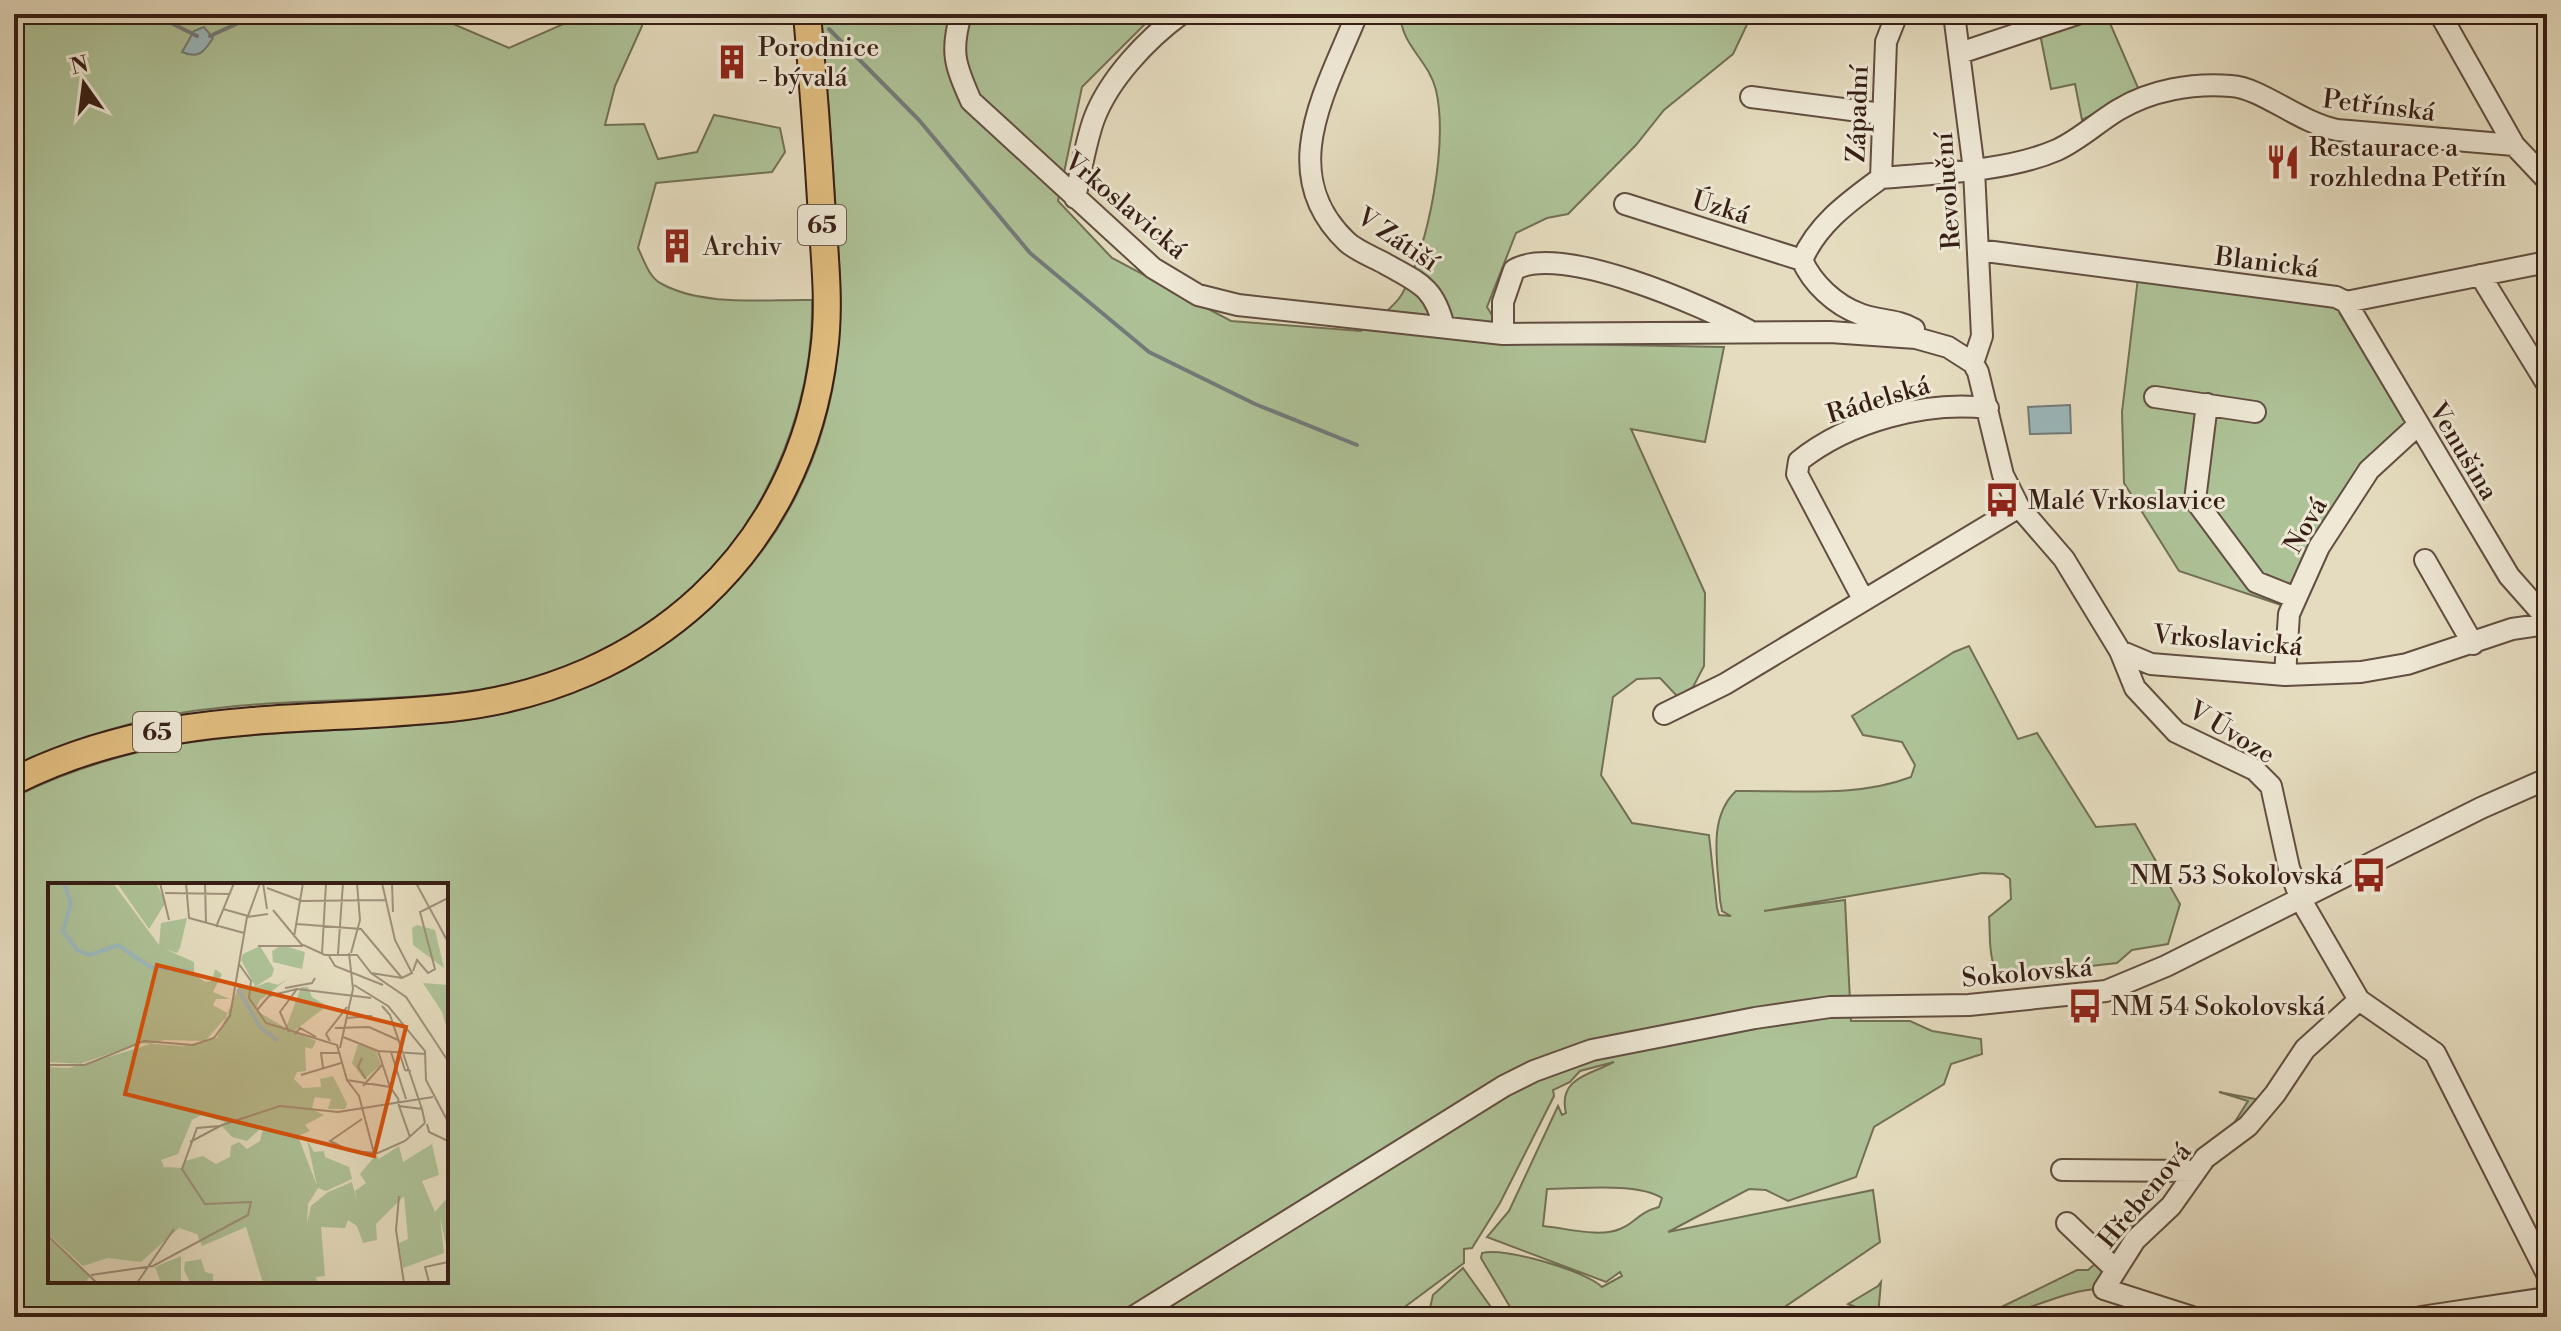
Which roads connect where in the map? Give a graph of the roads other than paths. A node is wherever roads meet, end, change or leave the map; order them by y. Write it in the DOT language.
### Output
graph roads {
  1 [pos="807,14"];
  2 [pos="961,14"];
  3 [pos="1181,14"];
  4 [pos="1357,14"];
  5 [pos="1897,14"];
  6 [pos="1954,14"];
  7 [pos="2077,14"];
  8 [pos="2440,14"];
  9 [pos="1960,53"];
  10 [pos="1751,97"];
  11 [pos="1882,114"];
  12 [pos="2514,145"];
  13 [pos="1974,170"];
  14 [pos="1881,178"];
  15 [pos="2547,180"];
  16 [pos="1075,198"];
  17 [pos="1625,204"];
  18 [pos="1978,250"];
  19 [pos="1802,260"];
  20 [pos="2547,262"];
  21 [pos="2480,275"];
  22 [pos="2346,302"];
  23 [pos="1444,327"];
  24 [pos="1751,332"];
  25 [pos="1503,334"];
  26 [pos="1934,342"];
  27 [pos="1973,363"];
  28 [pos="2547,384"];
  29 [pos="2155,397"];
  30 [pos="2207,404"];
  31 [pos="1988,408"];
  32 [pos="2255,412"];
  33 [pos="2418,425"];
  34 [pos="2019,507"];
  35 [pos="2425,560"];
  36 [pos="2296,598"];
  37 [pos="1863,599"];
  38 [pos="2547,622"];
  39 [pos="2473,644"];
  40 [pos="2120,651"];
  41 [pos="2285,675"];
  42 [pos="1664,714"];
  43 [pos="2547,779"];
  44 [pos="14,781"];
  45 [pos="2301,900"];
  46 [pos="2359,1000"];
  47 [pos="2062,1170"];
  48 [pos="2196,1171"];
  49 [pos="2067,1223"];
  50 [pos="2115,1269"];
  51 [pos="2547,1274"];
  52 [pos="2547,1298"];
  53 [pos="1133,1317"];
  54 [pos="2192,1317"];
  55 [pos="2421,1317"];
  1 -- 44 [label="main road, 65"];
  2 -- 16 [label="street, Vrkoslavická"];
  3 -- 16 [label="street"];
  4 -- 23 [label="street, V Zátiší"];
  5 -- 11 [label="street, Západní"];
  6 -- 9 [label="street, Revoluční"];
  7 -- 9 [label="street"];
  8 -- 12 [label="street"];
  9 -- 13 [label="street, Revoluční"];
  10 -- 11 [label="street"];
  11 -- 14 [label="street, Západní"];
  12 -- 13 [label="street, Petřínská"];
  12 -- 15 [label="street"];
  13 -- 14 [label="street, Petřínská"];
  13 -- 18 [label="street, Revoluční"];
  14 -- 19 [label="street, Západní"];
  16 -- 23 [label="street, Vrkoslavická"];
  17 -- 19 [label="street, Úzká"];
  18 -- 22 [label="street, Blanická"];
  18 -- 27 [label="street, Revoluční"];
  19 -- 26 [label="street"];
  20 -- 21 [label="street, Blanická"];
  21 -- 22 [label="street, Blanická"];
  21 -- 28 [label="street"];
  22 -- 33 [label="street, Venušina"];
  23 -- 25 [label="street, Vrkoslavická"];
  24 -- 25 [label="street, Vrkoslavická"];
  24 -- 25 [label="street, Vrkoslavická"];
  24 -- 26 [label="street, Vrkoslavická"];
  26 -- 27 [label="street, Vrkoslavická"];
  27 -- 31 [label="street, Vrkoslavická"];
  29 -- 30 [label="street"];
  30 -- 32 [label="street"];
  30 -- 36 [label="street"];
  31 -- 34 [label="street, Vrkoslavická"];
  31 -- 37 [label="street, Rádelská"];
  33 -- 36 [label="street, Nová"];
  33 -- 38 [label="street, Venušina"];
  34 -- 37 [label="street"];
  34 -- 40 [label="street, Vrkoslavická"];
  35 -- 39 [label="street"];
  36 -- 41 [label="street, Nová"];
  37 -- 42 [label="street"];
  38 -- 39 [label="street, Vrkoslavická"];
  39 -- 41 [label="street, Vrkoslavická"];
  40 -- 41 [label="street, Vrkoslavická"];
  40 -- 45 [label="street, V Úvoze"];
  43 -- 45 [label="street, Sokolovská"];
  45 -- 46 [label="street, V Úvoze"];
  45 -- 53 [label="street, Sokolovská"];
  46 -- 48 [label="street, Hřebenová"];
  46 -- 51 [label="street, V Úvoze"];
  47 -- 48 [label="street"];
  48 -- 50 [label="street, Hřebenová"];
  49 -- 50 [label="street"];
  50 -- 54 [label="street, Hřebenová"];
  52 -- 55 [label="street"];
}
